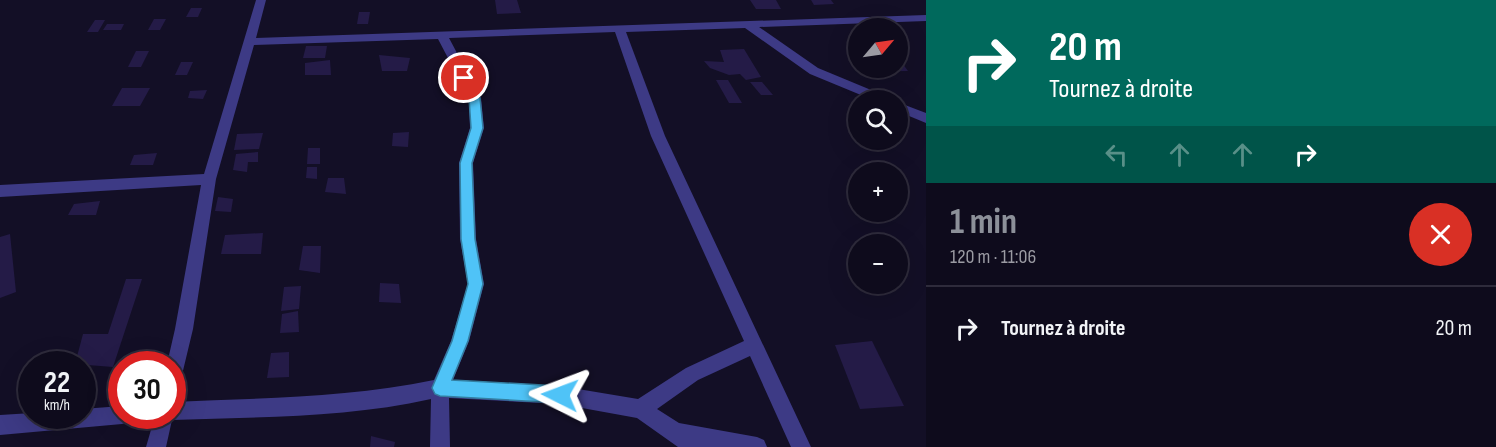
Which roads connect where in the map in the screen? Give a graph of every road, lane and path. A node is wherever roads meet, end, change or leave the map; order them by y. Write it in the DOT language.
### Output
graph roads {
  1 [pos="261,0"];
  2 [pos="926,18"];
  3 [pos="748,25"];
  4 [pos="619,29"];
  5 [pos="442,36"];
  6 [pos="249,42"];
  7 [pos="860,90"];
  8 [pos="908,111"];
  9 [pos="926,118"];
  10 [pos="209,179"];
  11 [pos="0,191"];
  12 [pos="756,345"];
  13 [pos="179,351"];
  14 [pos="440,388"];
  15 [pos="640,409"];
  16 [pos="186,410"];
  17 [pos="108,416"];
  18 [pos="0,425"];
  19 [pos="161,429"];
  20 [pos="674,431"];
  21 [pos="156,447"];
  22 [pos="440,447"];
  23 [pos="693,447"];
  24 [pos="757,447"];
  25 [pos="801,447"];
  1 -- 6 [label="street"];
  2 -- 3 [label="street"];
  3 -- 4 [label="street"];
  3 -- 7 [label="street"];
  4 -- 5 [label="street"];
  4 -- 12 [label="street"];
  5 -- 6 [label="street"];
  5 -- 14 [label="street"];
  6 -- 10 [label="street"];
  8 -- 9 [label="street"];
  10 -- 11 [label="street"];
  10 -- 13 [label="street"];
  12 -- 15 [label="street"];
  12 -- 25 [label="street"];
  14 -- 15 [label="street"];
  14 -- 16 [label="street"];
  14 -- 22 [label="street"];
  15 -- 20 [label="street"];
  17 -- 18 [label="street"];
  19 -- 21 [label="street"];
  20 -- 23 [label="street"];
  20 -- 24 [label="street"];
}
